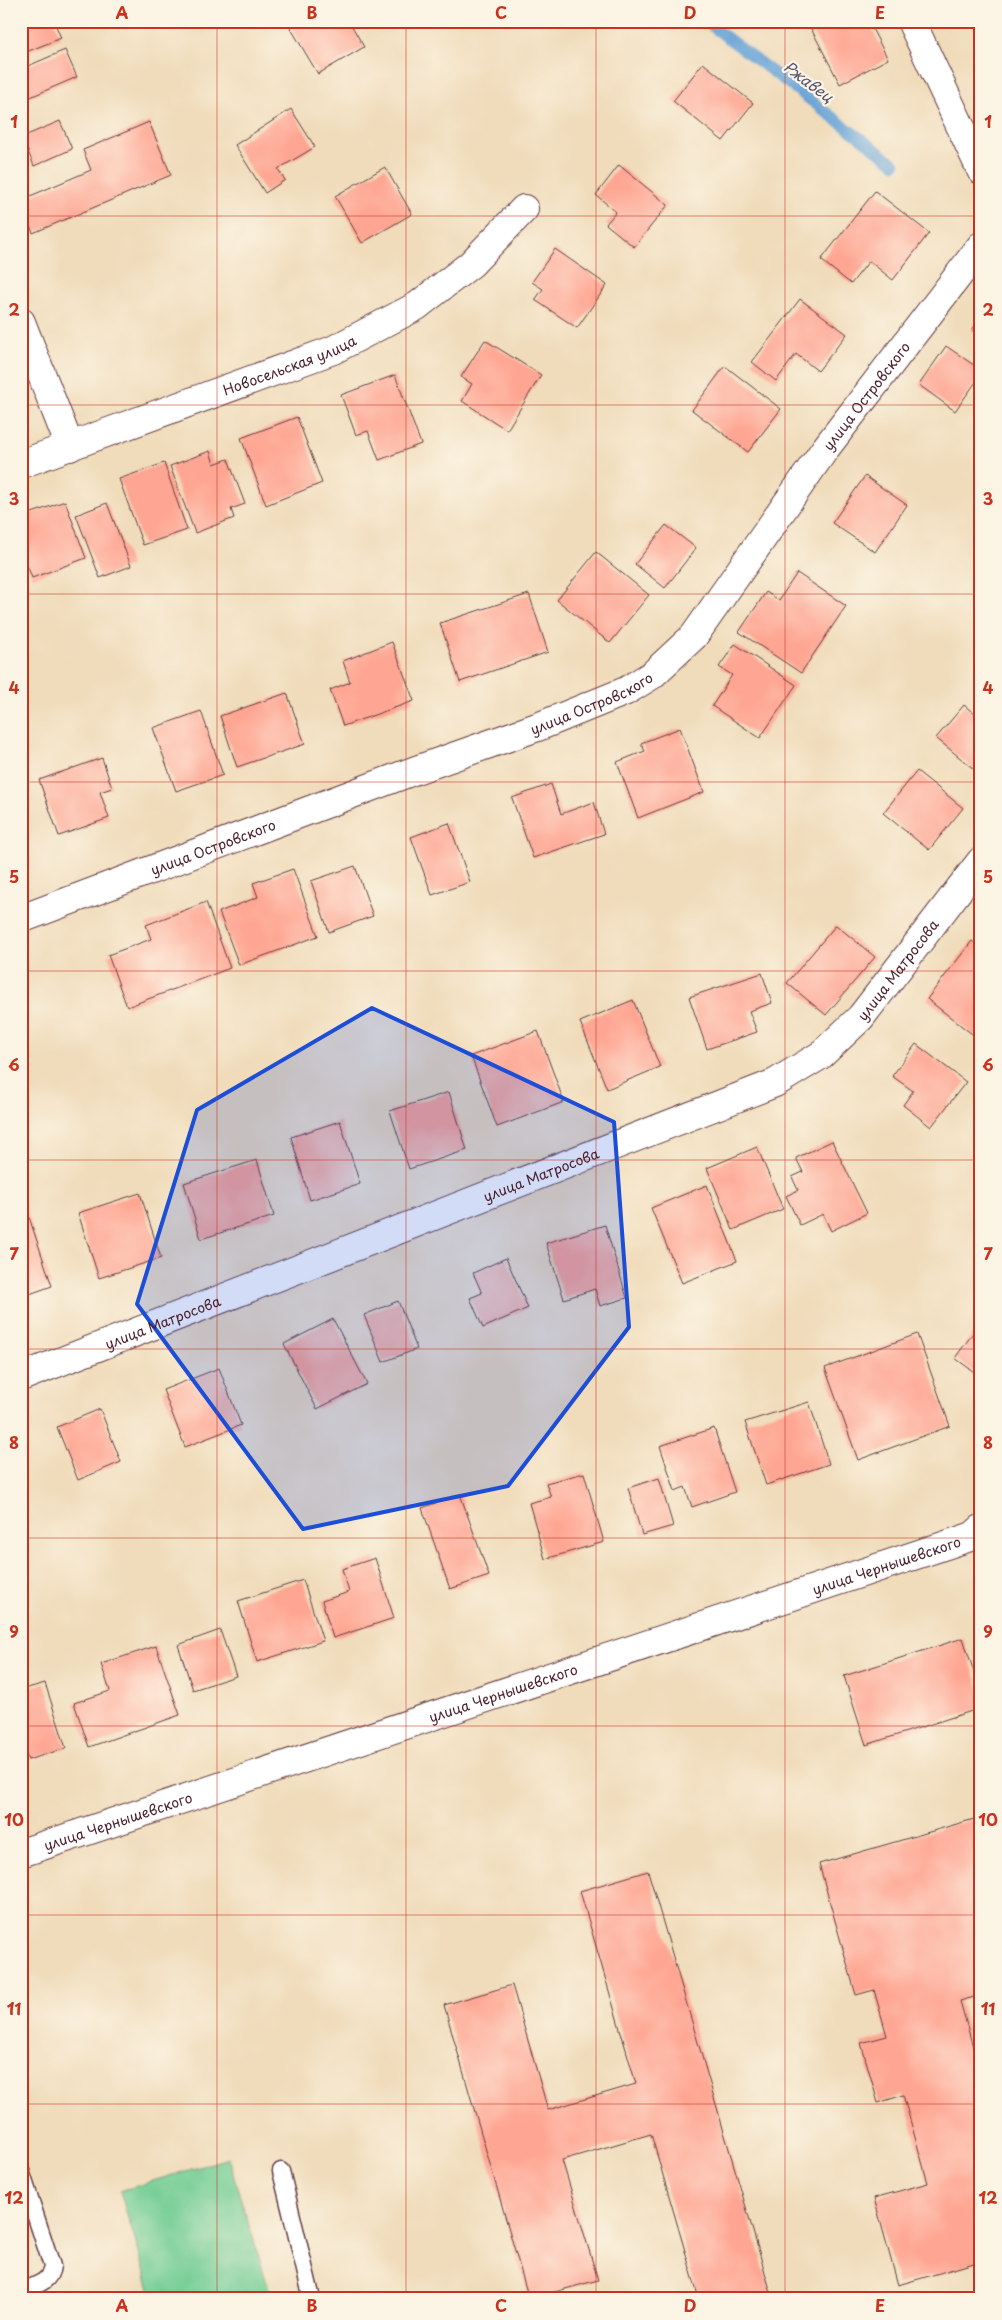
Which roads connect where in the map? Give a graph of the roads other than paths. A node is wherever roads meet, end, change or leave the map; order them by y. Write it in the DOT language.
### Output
graph roads {
  1 [pos="911,21"];
  2 [pos="981,170"];
  3 [pos="524,210"];
  4 [pos="981,246"];
  5 [pos="21,322"];
  6 [pos="70,447"];
  7 [pos="21,464"];
  8 [pos="981,861"];
  9 [pos="21,919"];
  10 [pos="21,1376"];
  11 [pos="978,1538"];
  12 [pos="21,1853"];
  13 [pos="21,2171"];
  14 [pos="281,2171"];
  15 [pos="21,2291"];
  16 [pos="312,2299"];
  1 -- 2 [label="street"];
  3 -- 6 [label="street, Новосельская улица"];
  4 -- 9 [label="street, улица Островского"];
  5 -- 6 [label="street"];
  6 -- 7 [label="street, Новосельская улица"];
  8 -- 10 [label="street, улица Матросова"];
  11 -- 12 [label="street, улица Чернышевского"];
  13 -- 15 [label="lane"];
  14 -- 16 [label="lane"];
}
